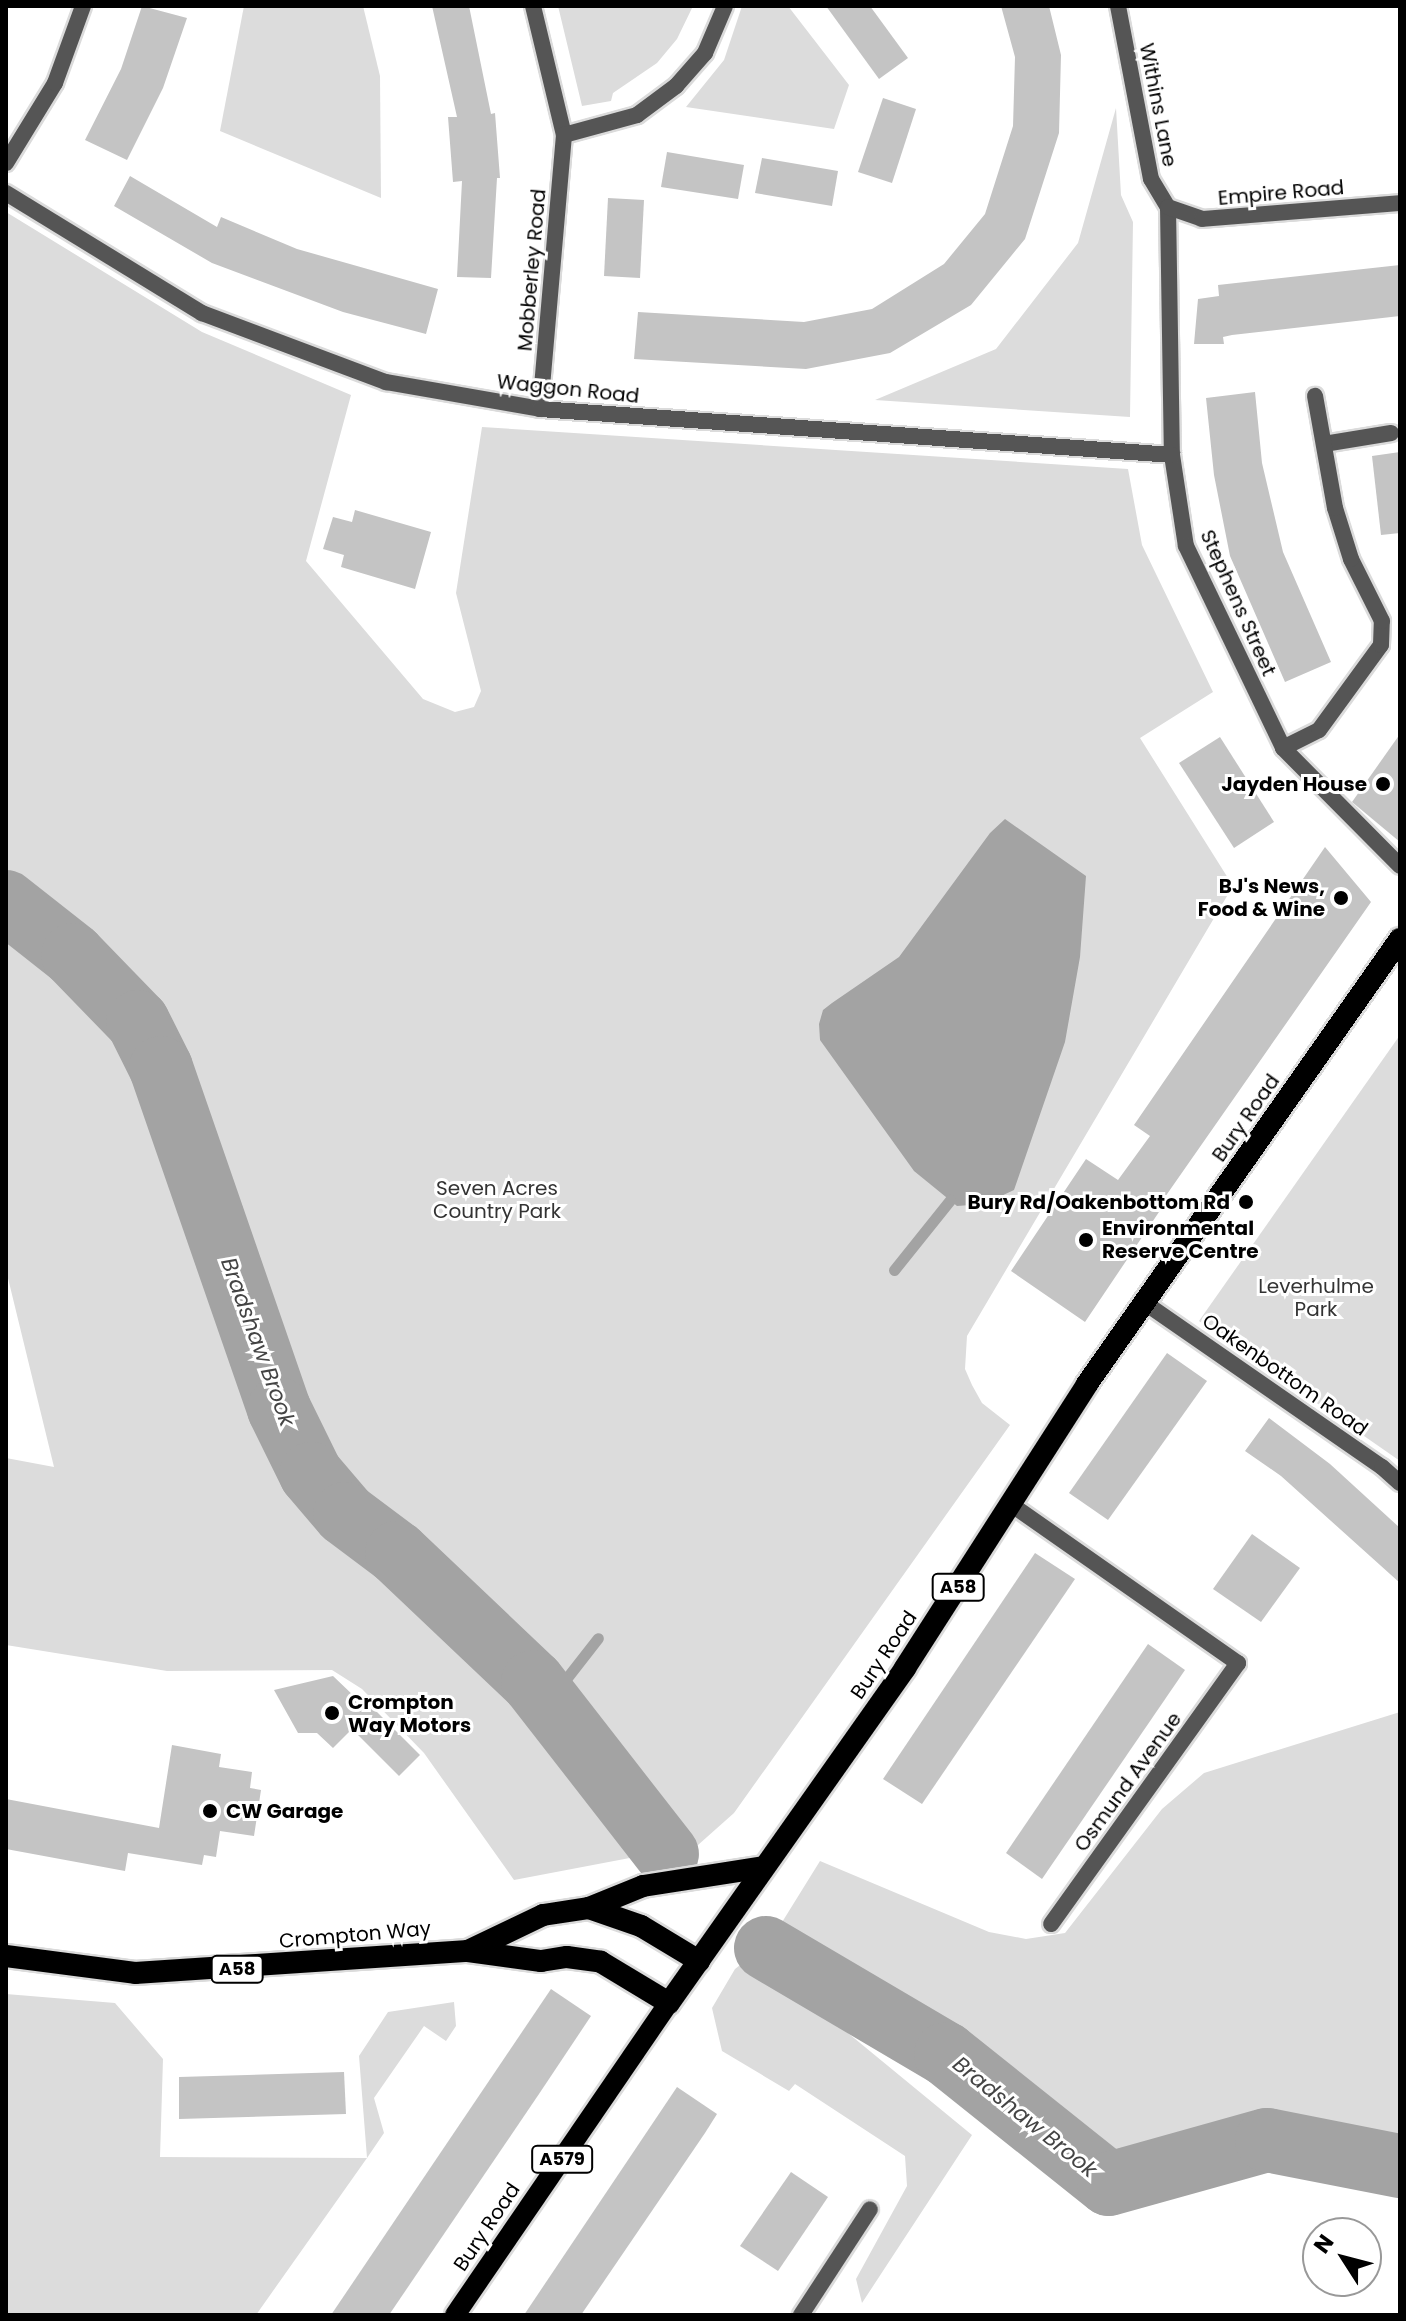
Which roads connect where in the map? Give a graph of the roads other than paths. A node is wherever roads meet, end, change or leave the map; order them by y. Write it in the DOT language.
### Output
graph roads {
  1 [pos="83,6"];
  2 [pos="533,6"];
  3 [pos="725,6"];
  4 [pos="1118,6"];
  5 [pos="564,135"];
  6 [pos="6,163"];
  7 [pos="6,193"];
  8 [pos="1400,203"];
  9 [pos="1168,207"];
  10 [pos="1315,396"];
  11 [pos="540,409"];
  12 [pos="1391,433"];
  13 [pos="1324,444"];
  14 [pos="1172,455"];
  15 [pos="1283,748"];
  16 [pos="1400,866"];
  17 [pos="1399,942"];
  18 [pos="1145,1303"];
  19 [pos="1400,1483"];
  20 [pos="1012,1505"];
  21 [pos="764,1867"];
  22 [pos="589,1908"];
  23 [pos="1051,1924"];
  24 [pos="468,1951"];
  25 [pos="6,1956"];
  26 [pos="699,1961"];
  27 [pos="669,2003"];
  28 [pos="870,2209"];
  29 [pos="455,2315"];
  30 [pos="801,2315"];
  1 -- 6 [label="street"];
  2 -- 5 [label="street, Mobberley Road"];
  3 -- 5 [label="street"];
  4 -- 9 [label="street, Withins Lane"];
  5 -- 11 [label="street, Mobberley Road"];
  7 -- 11 [label="street, Waggon Road"];
  8 -- 9 [label="street, Empire Road"];
  9 -- 14 [label="street, Stephens Street"];
  10 -- 13 [label="street"];
  11 -- 14 [label="street, Waggon Road"];
  12 -- 13 [label="street"];
  13 -- 15 [label="street"];
  14 -- 15 [label="street, Stephens Street"];
  15 -- 16 [label="street, Stephens Street"];
  17 -- 18 [label="highway, Bury Road / A58"];
  18 -- 19 [label="street, Oakenbottom Road"];
  18 -- 20 [label="highway, Bury Road / A58"];
  20 -- 21 [label="highway, Bury Road / A58"];
  20 -- 23 [label="street, Osmund Avenue"];
  21 -- 22 [label="highway, Crompton Way / A58"];
  21 -- 26 [label="highway, Bury Road / A58"];
  22 -- 24 [label="highway, Crompton Way / A58"];
  22 -- 26 [label="highway, A58"];
  24 -- 25 [label="highway, Crompton Way / A58"];
  24 -- 27 [label="highway, Crompton Way / A58"];
  26 -- 27 [label="highway, Bury Road / A58"];
  27 -- 29 [label="main road, Bury Road / A579"];
  28 -- 30 [label="street"];
}
